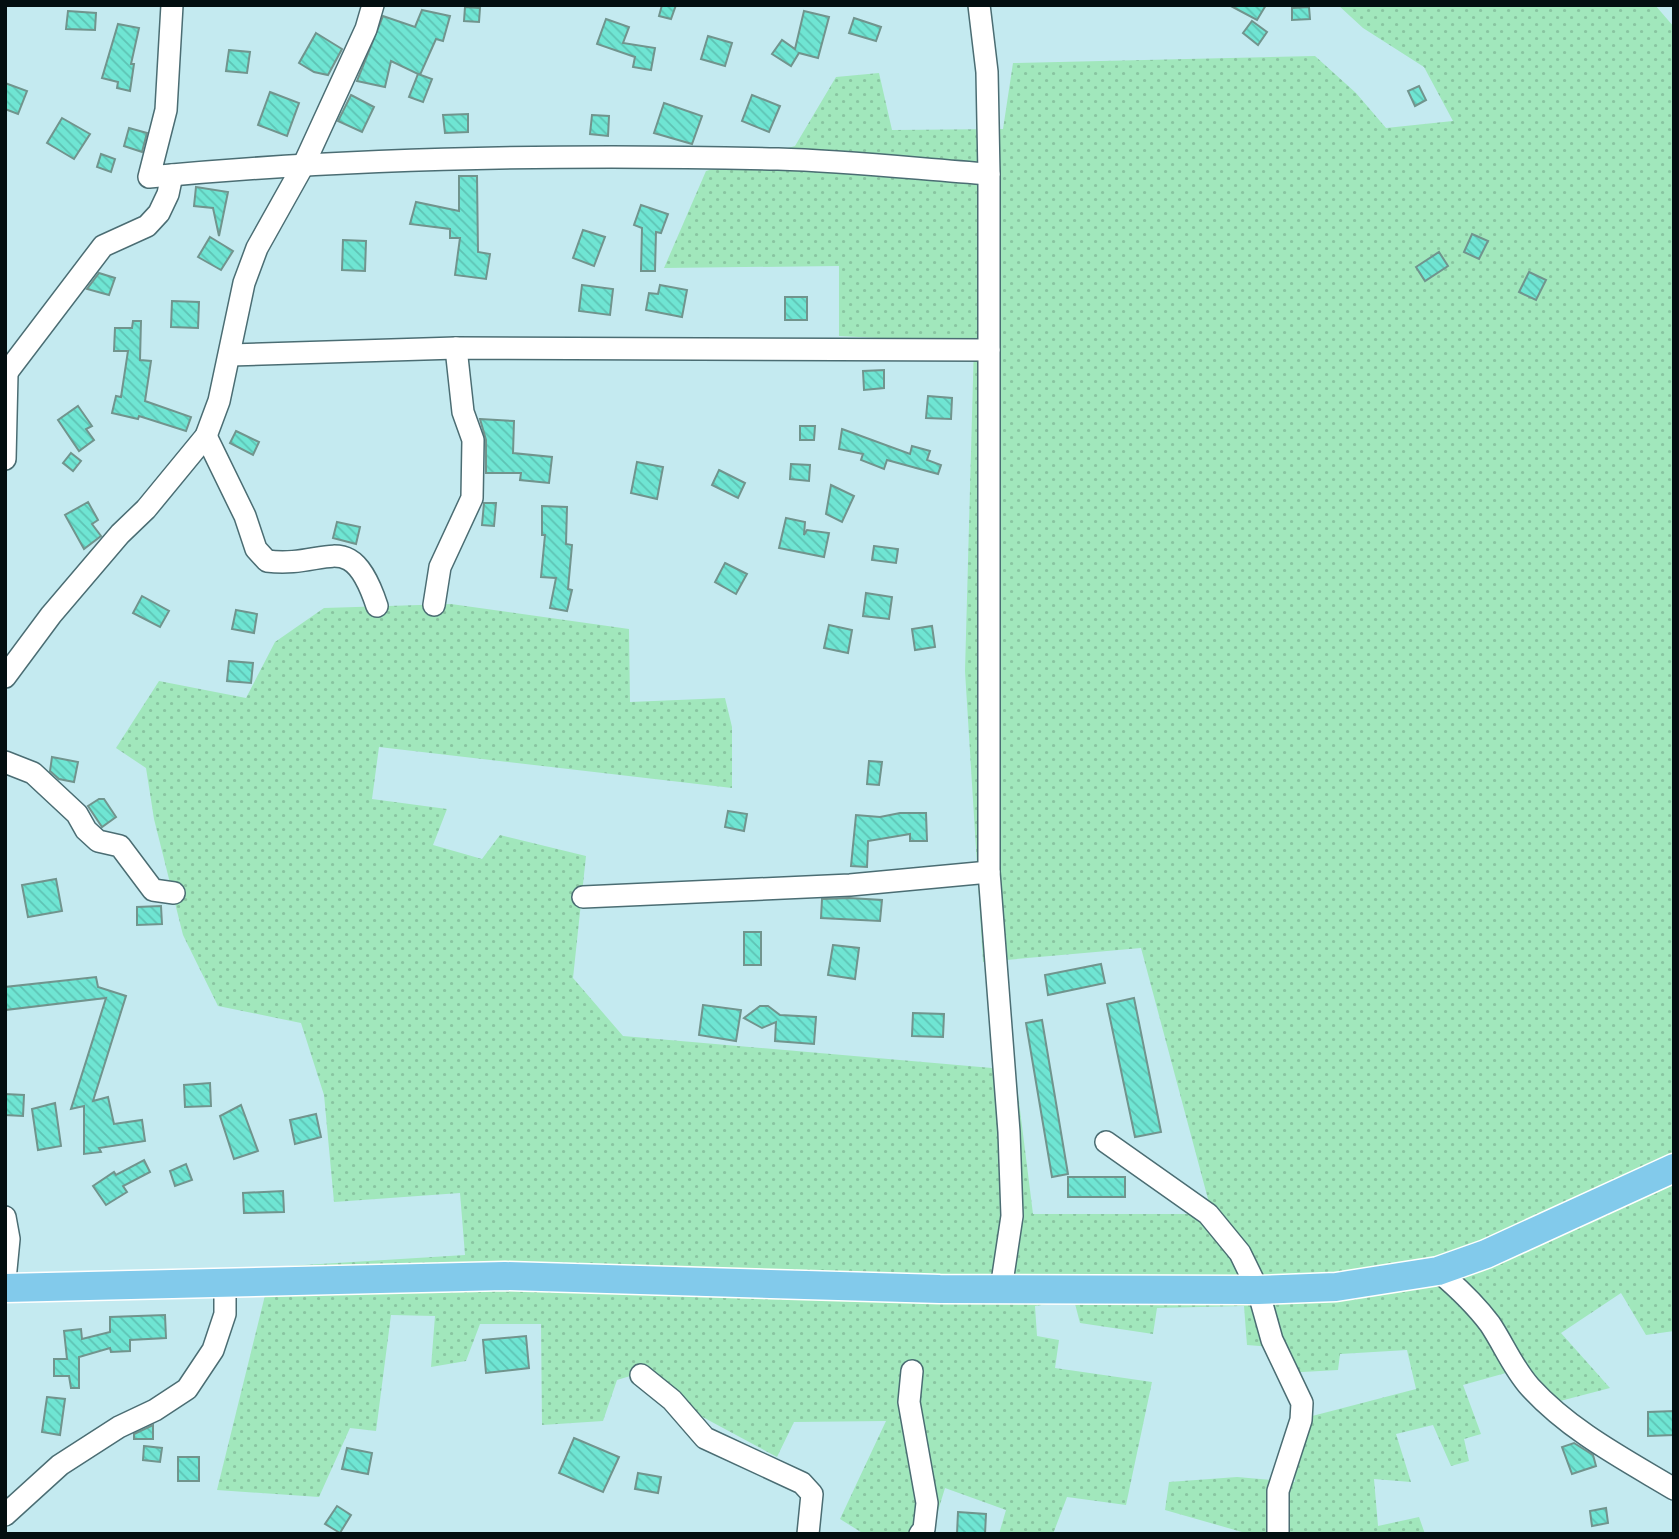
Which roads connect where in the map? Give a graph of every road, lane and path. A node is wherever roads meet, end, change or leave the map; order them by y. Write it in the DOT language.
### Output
graph roads {
  1 [pos="172,5"];
  2 [pos="373,5"];
  3 [pos="979,5"];
  4 [pos="304,164"];
  5 [pos="989,174"];
  6 [pos="172,175"];
  7 [pos="456,348"];
  8 [pos="989,350"];
  9 [pos="230,355"];
  10 [pos="6,375"];
  11 [pos="206,436"];
  12 [pos="5,459"];
  13 [pos="434,605"];
  14 [pos="377,606"];
  15 [pos="5,677"];
  16 [pos="5,762"];
  17 [pos="989,872"];
  18 [pos="174,893"];
  19 [pos="583,897"];
  20 [pos="1106,1142"];
  21 [pos="1674,1168"];
  22 [pos="5,1216"];
  23 [pos="1438,1271"];
  24 [pos="5,1280"];
  25 [pos="225,1282"];
  26 [pos="5,1288"];
  27 [pos="1001,1289"];
  28 [pos="1258,1290"];
  29 [pos="912,1371"];
  30 [pos="641,1375"];
  31 [pos="1674,1489"];
  32 [pos="5,1515"];
  33 [pos="808,1534"];
  34 [pos="920,1534"];
  35 [pos="1278,1534"];
  1 -- 6 [label="street"];
  2 -- 4 [label="street"];
  3 -- 5 [label="street"];
  4 -- 5 [label="street"];
  4 -- 6 [label="street"];
  4 -- 9 [label="street"];
  5 -- 8 [label="street"];
  6 -- 10 [label="street"];
  7 -- 8 [label="street"];
  7 -- 9 [label="street"];
  7 -- 13 [label="street"];
  8 -- 17 [label="street"];
  9 -- 11 [label="street"];
  10 -- 12 [label="street"];
  11 -- 14 [label="street"];
  11 -- 15 [label="street"];
  16 -- 18 [label="street"];
  17 -- 19 [label="street"];
  17 -- 27 [label="street"];
  20 -- 28 [label="street"];
  21 -- 23 [label="main road"];
  22 -- 24 [label="street"];
  23 -- 28 [label="main road"];
  23 -- 31 [label="street"];
  25 -- 26 [label="main road"];
  25 -- 27 [label="main road"];
  25 -- 32 [label="street"];
  27 -- 28 [label="main road"];
  28 -- 35 [label="street"];
  29 -- 34 [label="street"];
  30 -- 33 [label="street"];
}
